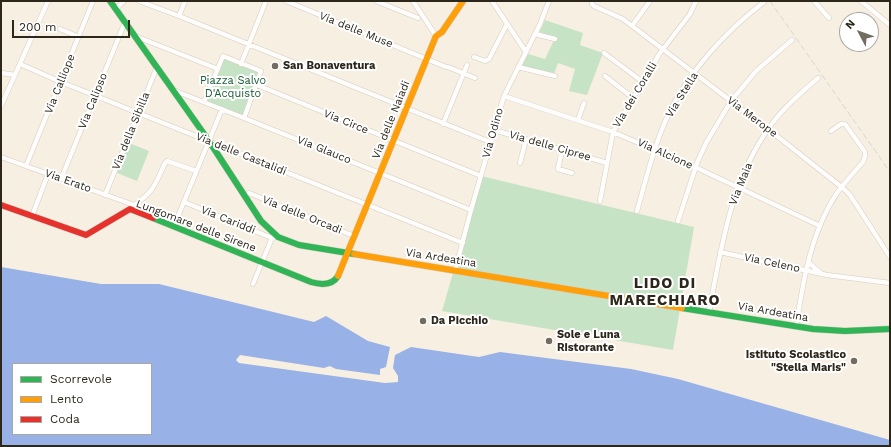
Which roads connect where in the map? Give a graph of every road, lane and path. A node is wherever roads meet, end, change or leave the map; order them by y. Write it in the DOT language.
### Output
graph roads {
  1 [pos="48,1"];
  2 [pos="93,1"];
  3 [pos="110,1"];
  4 [pos="124,1"];
  5 [pos="139,1"];
  6 [pos="185,1"];
  7 [pos="266,1"];
  8 [pos="286,1"];
  9 [pos="376,1"];
  10 [pos="413,1"];
  11 [pos="464,1"];
  12 [pos="492,1"];
  13 [pos="592,1"];
  14 [pos="650,1"];
  15 [pos="696,1"];
  16 [pos="814,1"];
  17 [pos="861,1"];
  18 [pos="548,2"];
  19 [pos="764,2"];
  20 [pos="116,9"];
  21 [pos="179,16"];
  22 [pos="418,18"];
  23 [pos="829,18"];
  24 [pos="125,22"];
  25 [pos="507,24"];
  26 [pos="890,25"];
  27 [pos="632,26"];
  28 [pos="60,29"];
  29 [pos="535,34"];
  30 [pos="135,36"];
  31 [pos="436,36"];
  32 [pos="79,37"];
  33 [pos="554,39"];
  34 [pos="792,40"];
  35 [pos="249,45"];
  36 [pos="663,50"];
  37 [pos="526,52"];
  38 [pos="604,53"];
  39 [pos="474,57"];
  40 [pos="426,58"];
  41 [pos="20,64"];
  42 [pos="241,64"];
  43 [pos="467,65"];
  44 [pos="157,67"];
  45 [pos="518,67"];
  46 [pos="218,69"];
  47 [pos="463,73"];
  48 [pos="1,74"];
  49 [pos="694,74"];
  50 [pos="15,75"];
  51 [pos="555,76"];
  52 [pos="605,76"];
  53 [pos="475,78"];
  54 [pos="818,78"];
  55 [pos="61,82"];
  56 [pos="643,82"];
  57 [pos="257,85"];
  58 [pos="173,90"];
  59 [pos="95,95"];
  60 [pos="504,96"];
  61 [pos="633,98"];
  62 [pos="731,101"];
  63 [pos="204,102"];
  64 [pos="584,103"];
  65 [pos="1,106"];
  66 [pos="222,109"];
  67 [pos="406,109"];
  68 [pos="139,113"];
  69 [pos="244,118"];
  70 [pos="578,120"];
  71 [pos="443,124"];
  72 [pos="768,129"];
  73 [pos="494,130"];
  74 [pos="613,132"];
  75 [pos="831,132"];
  76 [pos="526,139"];
  77 [pos="209,140"];
  78 [pos="393,141"];
  79 [pos="490,142"];
  80 [pos="655,149"];
  81 [pos="562,150"];
  82 [pos="1,157"];
  83 [pos="607,163"];
  84 [pos="520,164"];
  85 [pos="26,166"];
  86 [pos="695,167"];
  87 [pos="196,171"];
  88 [pos="380,173"];
  89 [pos="572,173"];
  90 [pos="48,174"];
  91 [pos="481,176"];
  92 [pos="61,179"];
  93 [pos="738,187"];
  94 [pos="842,187"];
  95 [pos="249,193"];
  96 [pos="105,195"];
  97 [pos="600,200"];
  98 [pos="184,202"];
  99 [pos="1,204"];
  100 [pos="367,205"];
  101 [pos="132,207"];
  102 [pos="471,210"];
  103 [pos="637,211"];
  104 [pos="32,216"];
  105 [pos="678,221"];
  106 [pos="174,226"];
  107 [pos="820,226"];
  108 [pos="354,236"];
  109 [pos="274,237"];
  110 [pos="463,243"];
  111 [pos="720,252"];
  112 [pos="348,253"];
  113 [pos="890,257"];
  114 [pos="262,262"];
  115 [pos="808,262"];
  116 [pos="806,270"];
  117 [pos="455,271"];
  118 [pos="823,275"];
  119 [pos="890,283"];
  120 [pos="253,284"];
  121 [pos="709,312"];
  122 [pos="796,327"];
  123 [pos="890,329"];
  1 -- 41 [label="street"];
  2 -- 32 [label="street, Via Calliope"];
  3 -- 20 [label="main road, Via Ardeatina"];
  4 -- 20 [label="street"];
  5 -- 21 [label="street"];
  6 -- 21 [label="street"];
  7 -- 35 [label="street"];
  8 -- 40 [label="street, Via delle Muse"];
  9 -- 22 [label="street"];
  10 -- 31 [label="street"];
  11 -- 31 [label="main road, Via delle Naiadi"];
  12 -- 25 [label="street"];
  13 -- 27 [label="street, Via Merope"];
  14 -- 27 [label="street"];
  15 -- 36 [label="street, Via dei Coralli"];
  16 -- 23 [label="street"];
  17 -- 26 [label="street"];
  18 -- 29 [label="street, Via Odino"];
  19 -- 49 [label="street, Via Stella"];
  20 -- 24 [label="main road, Via Ardeatina"];
  21 -- 35 [label="street"];
  24 -- 30 [label="main road, Via Ardeatina"];
  24 -- 59 [label="street, Via Calipso"];
  25 -- 37 [label="street"];
  25 -- 39 [label="street"];
  27 -- 36 [label="street, Via Merope"];
  28 -- 32 [label="street"];
  29 -- 33 [label="street"];
  29 -- 37 [label="street, Via Odino"];
  30 -- 44 [label="main road, Via Ardeatina"];
  30 -- 46 [label="street"];
  31 -- 40 [label="main road, Via delle Naiadi"];
  32 -- 55 [label="street, Via Calliope"];
  34 -- 62 [label="street"];
  35 -- 42 [label="street"];
  35 -- 67 [label="street"];
  36 -- 49 [label="street, Via Merope"];
  36 -- 56 [label="street, Via dei Coralli"];
  37 -- 45 [label="street, Via Odino"];
  38 -- 56 [label="street"];
  40 -- 47 [label="street, Via delle Muse"];
  40 -- 67 [label="main road, Via delle Naiadi"];
  41 -- 50 [label="street"];
  41 -- 55 [label="street, Via delle Castalidi"];
  42 -- 46 [label="street"];
  42 -- 57 [label="street"];
  43 -- 47 [label="street"];
  44 -- 58 [label="main road, Via Ardeatina"];
  44 -- 68 [label="street, Via della Sibilla"];
  45 -- 51 [label="street"];
  45 -- 60 [label="street, Via Odino"];
  46 -- 63 [label="street"];
  47 -- 53 [label="street, Via delle Muse"];
  47 -- 71 [label="street"];
  48 -- 50 [label="street"];
  49 -- 62 [label="street, Via Merope"];
  49 -- 80 [label="street, Via Stella"];
  50 -- 65 [label="street"];
  52 -- 61 [label="street"];
  54 -- 72 [label="street, Via Maia"];
  55 -- 59 [label="street, Via delle Castalidi"];
  55 -- 85 [label="street, Via Calliope"];
  56 -- 61 [label="street, Via dei Coralli"];
  57 -- 69 [label="street"];
  57 -- 78 [label="street, Via Circe"];
  58 -- 63 [label="street"];
  58 -- 77 [label="main road, Via Ardeatina"];
  59 -- 68 [label="street, Via delle Castalidi"];
  59 -- 92 [label="street, Via Calipso"];
  60 -- 70 [label="street, Via Alcione"];
  60 -- 73 [label="street, Via Odino"];
  61 -- 74 [label="street, Via dei Coralli"];
  62 -- 72 [label="street, Via Merope"];
  62 -- 86 [label="street"];
  63 -- 66 [label="street"];
  64 -- 70 [label="street"];
  66 -- 69 [label="street"];
  66 -- 77 [label="street"];
  67 -- 71 [label="street"];
  67 -- 78 [label="main road, Via delle Naiadi"];
  68 -- 77 [label="street, Via delle Castalidi"];
  68 -- 96 [label="street, Via della Sibilla"];
  69 -- 88 [label="street, Via Glauco"];
  70 -- 74 [label="street, Via Alcione"];
  71 -- 79 [label="street"];
  72 -- 93 [label="street, Via Maia"];
  72 -- 94 [label="street, Via Merope"];
  73 -- 76 [label="street, Via delle Cipree"];
  73 -- 79 [label="street, Via Odino"];
  74 -- 80 [label="street, Via Alcione"];
  74 -- 83 [label="street, Via dei Coralli"];
  75 -- 94 [label="street"];
  76 -- 81 [label="street, Via delle Cipree"];
  76 -- 84 [label="street"];
  77 -- 87 [label="street"];
  77 -- 100 [label="street, Via delle Castalidi"];
  77 -- 109 [label="main road, Via Ardeatina"];
  78 -- 88 [label="main road, Via delle Naiadi"];
  78 -- 91 [label="street, Via Circe"];
  79 -- 91 [label="street, Via Odino"];
  80 -- 86 [label="street, Via Alcione"];
  80 -- 103 [label="street, Via Stella"];
  81 -- 83 [label="street, Via delle Cipree"];
  81 -- 89 [label="street"];
  82 -- 85 [label="street, Via Erato"];
  83 -- 97 [label="street, Via dei Coralli"];
  85 -- 90 [label="street, Via Erato"];
  86 -- 93 [label="street, Via Alcione"];
  86 -- 105 [label="street"];
  87 -- 98 [label="street"];
  87 -- 101 [label="street"];
  88 -- 100 [label="main road, Via delle Naiadi"];
  88 -- 102 [label="street, Via Glauco"];
  90 -- 92 [label="street, Via Erato"];
  90 -- 104 [label="street"];
  91 -- 102 [label="street, Via Odino"];
  92 -- 96 [label="street, Via Erato"];
  93 -- 107 [label="street, Via Alcione"];
  93 -- 111 [label="street, Via Maia"];
  94 -- 107 [label="street"];
  94 -- 113 [label="street, Via Merope"];
  95 -- 108 [label="street, Via delle Orcadi"];
  96 -- 101 [label="street, Via Erato"];
  98 -- 106 [label="street"];
  98 -- 109 [label="street, Via Cariddi"];
  99 -- 104 [label="main road, Lungomare delle Sirene"];
  100 -- 108 [label="main road, Via delle Naiadi"];
  100 -- 110 [label="street, Via delle Castalidi"];
  101 -- 104 [label="main road, Lungomare delle Sirene"];
  101 -- 106 [label="main road, Lungomare delle Sirene"];
  102 -- 110 [label="street, Via Odino"];
  106 -- 114 [label="main road, Lungomare delle Sirene"];
  107 -- 115 [label="street"];
  108 -- 112 [label="main road, Via delle Naiadi"];
  109 -- 112 [label="main road, Via Ardeatina"];
  109 -- 114 [label="street"];
  110 -- 117 [label="street, Via Odino"];
  111 -- 116 [label="street, Via Celeno"];
  111 -- 121 [label="street, Via Maia"];
  112 -- 114 [label="main road, Lungomare delle Sirene"];
  112 -- 117 [label="main road, Via Ardeatina"];
  114 -- 120 [label="street"];
  115 -- 116 [label="street"];
  115 -- 118 [label="street, Via Celeno"];
  116 -- 118 [label="street, Via Celeno"];
  116 -- 122 [label="street"];
  117 -- 121 [label="main road, Via Ardeatina"];
  118 -- 119 [label="street, Via Celeno"];
  121 -- 122 [label="main road, Via Ardeatina"];
  122 -- 123 [label="main road, Via Ardeatina"];
}
